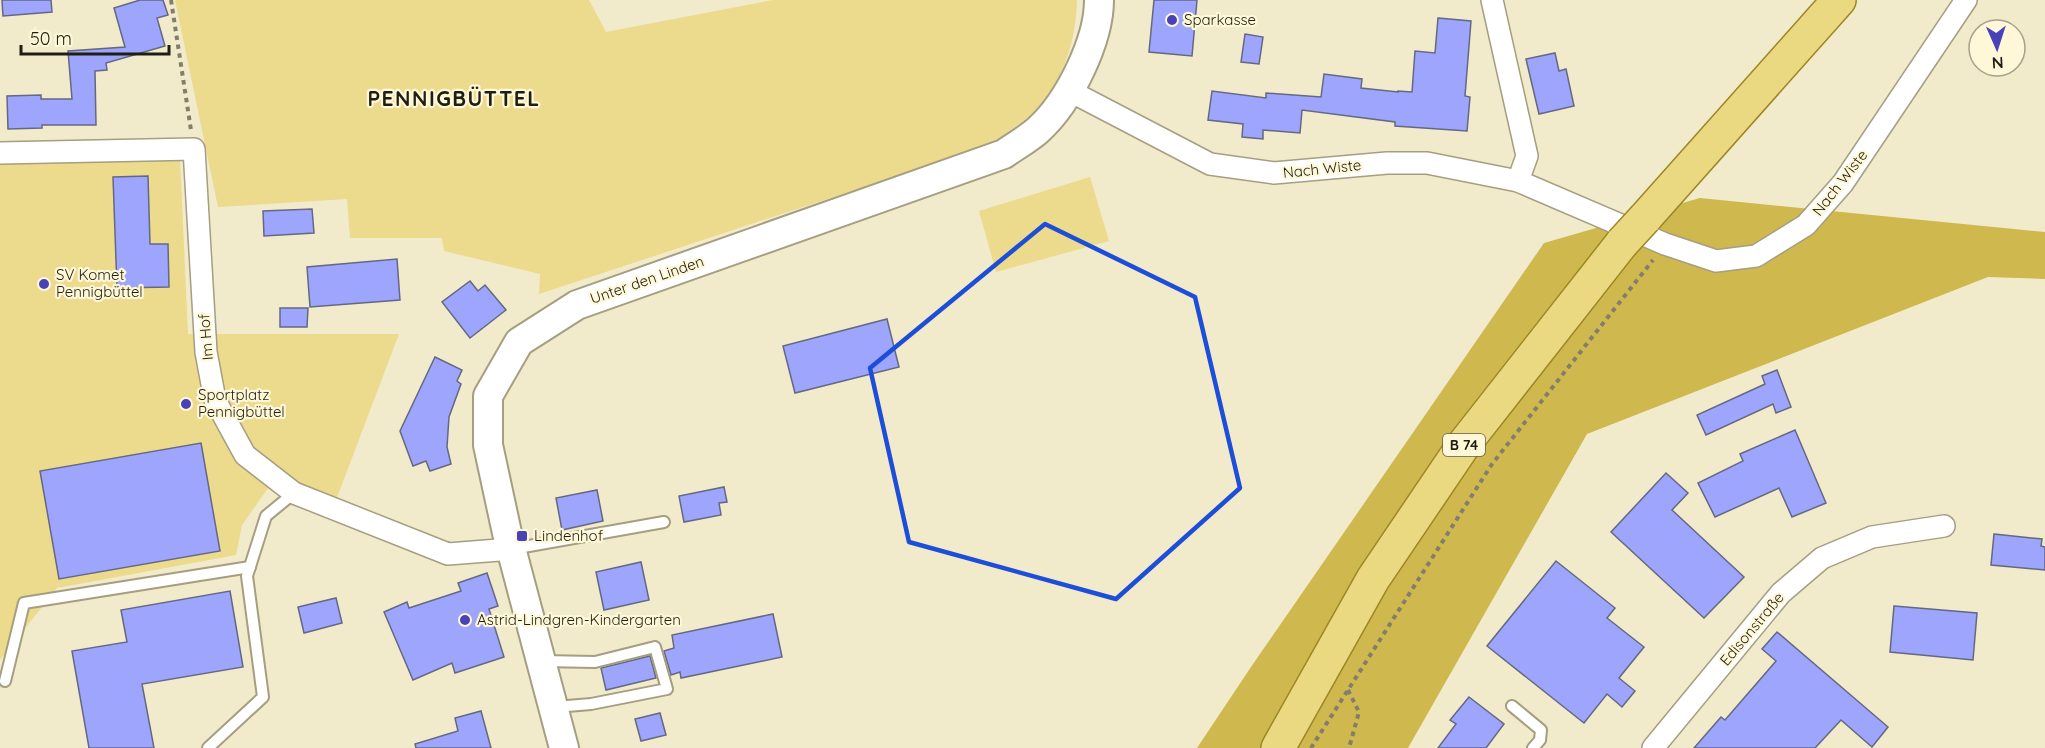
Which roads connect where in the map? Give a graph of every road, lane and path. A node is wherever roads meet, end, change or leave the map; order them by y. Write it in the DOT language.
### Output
graph roads {
  1 [pos="171,0"];
  2 [pos="1099,0"];
  3 [pos="1492,0"];
  4 [pos="1839,0"];
  5 [pos="1966,0"];
  6 [pos="1070,91"];
  7 [pos="194,149"];
  8 [pos="0,153"];
  9 [pos="1518,181"];
  10 [pos="1665,244"];
  11 [pos="294,493"];
  12 [pos="664,522"];
  13 [pos="1944,526"];
  14 [pos="512,549"];
  15 [pos="250,567"];
  16 [pos="542,661"];
  17 [pos="5,681"];
  18 [pos="1348,689"];
  19 [pos="1512,706"];
  20 [pos="554,707"];
  21 [pos="208,748"];
  22 [pos="564,748"];
  23 [pos="1278,748"];
  24 [pos="1311,748"];
  25 [pos="1349,748"];
  26 [pos="1533,748"];
  27 [pos="1653,748"];
  1 -- 7 [label="path"];
  2 -- 6 [label="street, Unter den Linden"];
  3 -- 9 [label="street"];
  4 -- 23 [label="main road, B 74, bridge"];
  5 -- 10 [label="street, Nach Wiste"];
  6 -- 9 [label="street, Nach Wiste"];
  6 -- 14 [label="street, Unter den Linden"];
  7 -- 8 [label="street"];
  7 -- 11 [label="street, Im Hof"];
  9 -- 10 [label="street, Nach Wiste"];
  10 -- 18 [label="path"];
  11 -- 14 [label="street, Im Hof"];
  11 -- 15 [label="lane"];
  12 -- 14 [label="lane"];
  13 -- 27 [label="street, Edisonstraße"];
  14 -- 16 [label="street, Unter den Linden"];
  15 -- 17 [label="lane"];
  15 -- 21 [label="lane"];
  16 -- 20 [label="street, Unter den Linden"];
  16 -- 20 [label="lane"];
  18 -- 24 [label="path"];
  18 -- 25 [label="path"];
  19 -- 26 [label="lane"];
  20 -- 22 [label="street, Unter den Linden"];
}
